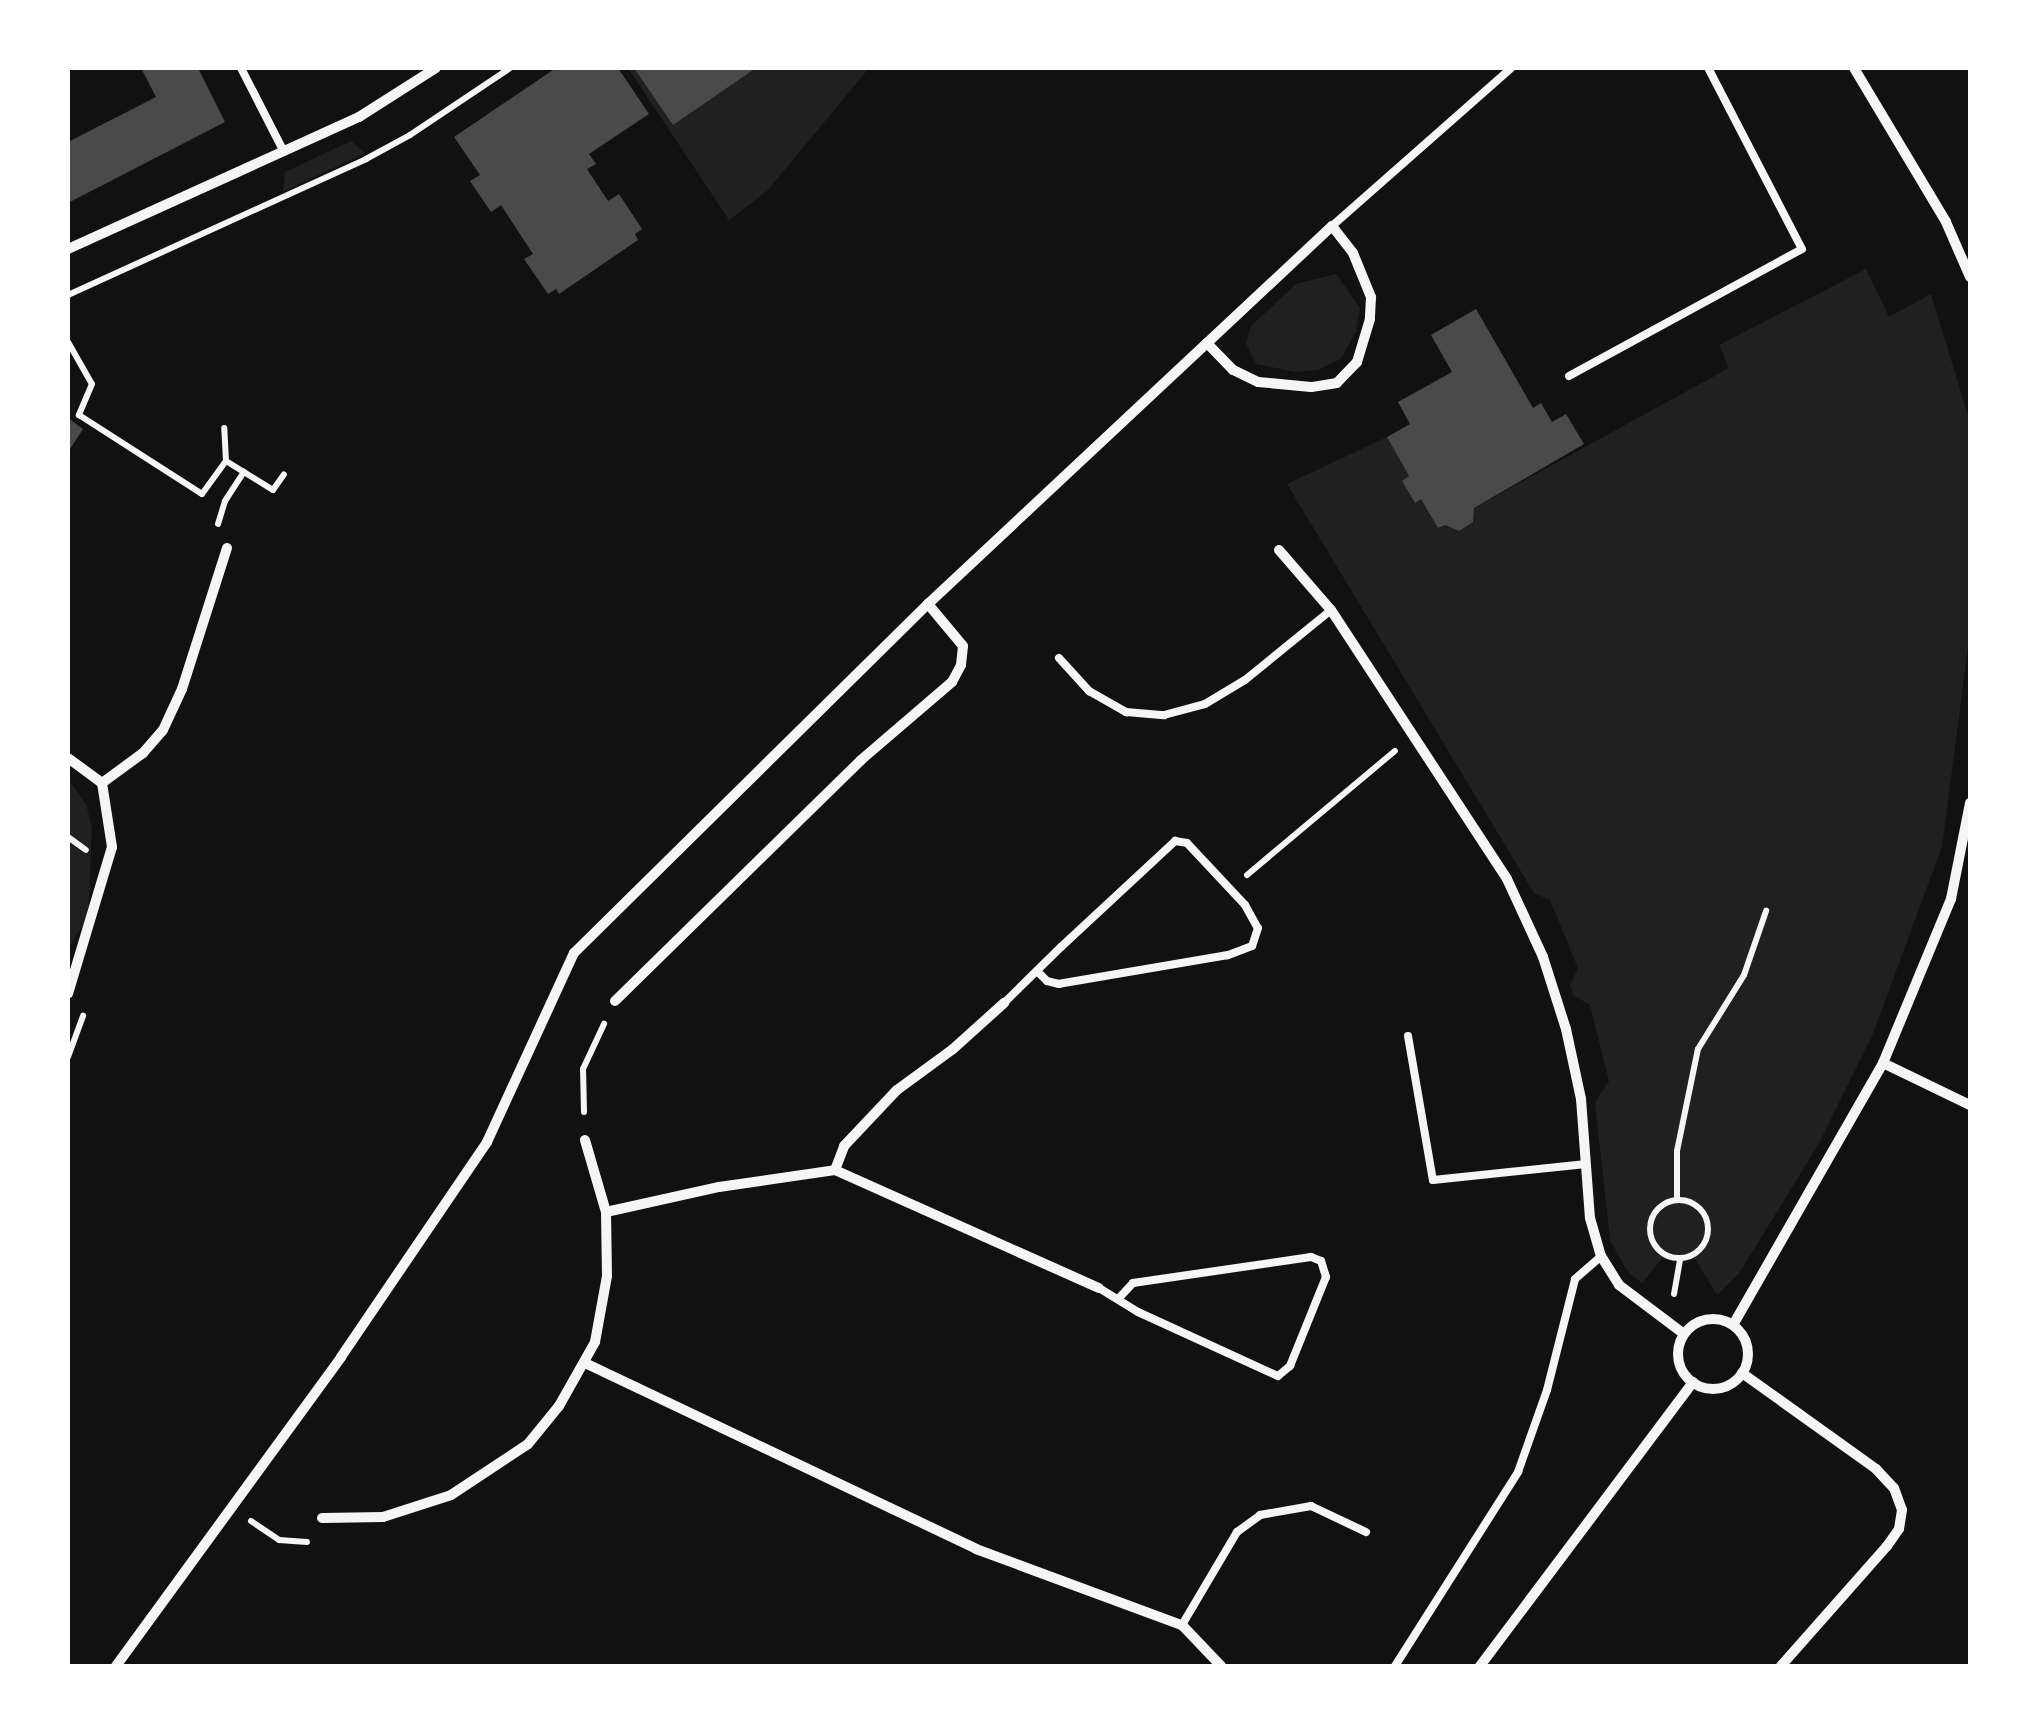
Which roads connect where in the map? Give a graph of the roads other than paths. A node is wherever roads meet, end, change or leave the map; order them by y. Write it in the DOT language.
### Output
graph roads {
  1 [pos="241,68"];
  2 [pos="436,68"];
  3 [pos="1510,68"];
  4 [pos="1708,68"];
  5 [pos="1854,68"];
  6 [pos="284,152"];
  7 [pos="1332,226"];
  8 [pos="68,249"];
  9 [pos="1970,277"];
  10 [pos="1207,343"];
  11 [pos="1569,376"];
  12 [pos="227,548"];
  13 [pos="1278,550"];
  14 [pos="928,604"];
  15 [pos="1331,610"];
  16 [pos="1059,658"];
  17 [pos="68,758"];
  18 [pos="102,784"];
  19 [pos="1970,803"];
  20 [pos="1037,970"];
  21 [pos="68,994"];
  22 [pos="615,1001"];
  23 [pos="1004,1003"];
  24 [pos="1408,1036"];
  25 [pos="1883,1064"];
  26 [pos="1970,1105"];
  27 [pos="585,1140"];
  28 [pos="1586,1164"];
  29 [pos="834,1170"];
  30 [pos="606,1212"];
  31 [pos="1601,1256"];
  32 [pos="1099,1288"];
  33 [pos="1119,1298"];
  34 [pos="1733,1325"];
  35 [pos="1684,1334"];
  36 [pos="585,1363"];
  37 [pos="1742,1373"];
  38 [pos="1693,1382"];
  39 [pos="322,1518"];
  40 [pos="1366,1532"];
  41 [pos="1182,1625"];
  42 [pos="116,1666"];
  43 [pos="1221,1666"];
  44 [pos="1396,1666"];
  45 [pos="1480,1666"];
  46 [pos="1781,1666"];
  1 -- 6 [label="lane"];
  2 -- 6 [label="street"];
  3 -- 7 [label="lane"];
  4 -- 11 [label="lane"];
  5 -- 9 [label="street"];
  6 -- 8 [label="street"];
  7 -- 10 [label="street"];
  7 -- 10 [label="street"];
  10 -- 14 [label="street"];
  12 -- 18 [label="street"];
  13 -- 15 [label="street"];
  14 -- 22 [label="street"];
  14 -- 42 [label="street"];
  15 -- 16 [label="lane"];
  15 -- 28 [label="street"];
  17 -- 18 [label="street"];
  18 -- 21 [label="street"];
  19 -- 25 [label="street"];
  20 -- 20 [label="lane"];
  20 -- 23 [label="lane"];
  23 -- 29 [label="street"];
  24 -- 28 [label="lane"];
  25 -- 26 [label="street"];
  25 -- 34 [label="street"];
  27 -- 30 [label="street"];
  28 -- 31 [label="street"];
  29 -- 30 [label="street"];
  29 -- 32 [label="street"];
  30 -- 36 [label="street"];
  31 -- 35 [label="street"];
  31 -- 44 [label="lane"];
  32 -- 33 [label="lane"];
  33 -- 33 [label="lane"];
  34 -- 35 [label="street"];
  34 -- 37 [label="street"];
  35 -- 38 [label="street"];
  36 -- 39 [label="street"];
  36 -- 41 [label="street"];
  37 -- 38 [label="street"];
  37 -- 46 [label="street"];
  38 -- 45 [label="street"];
  40 -- 41 [label="lane"];
  41 -- 43 [label="street"];
}
